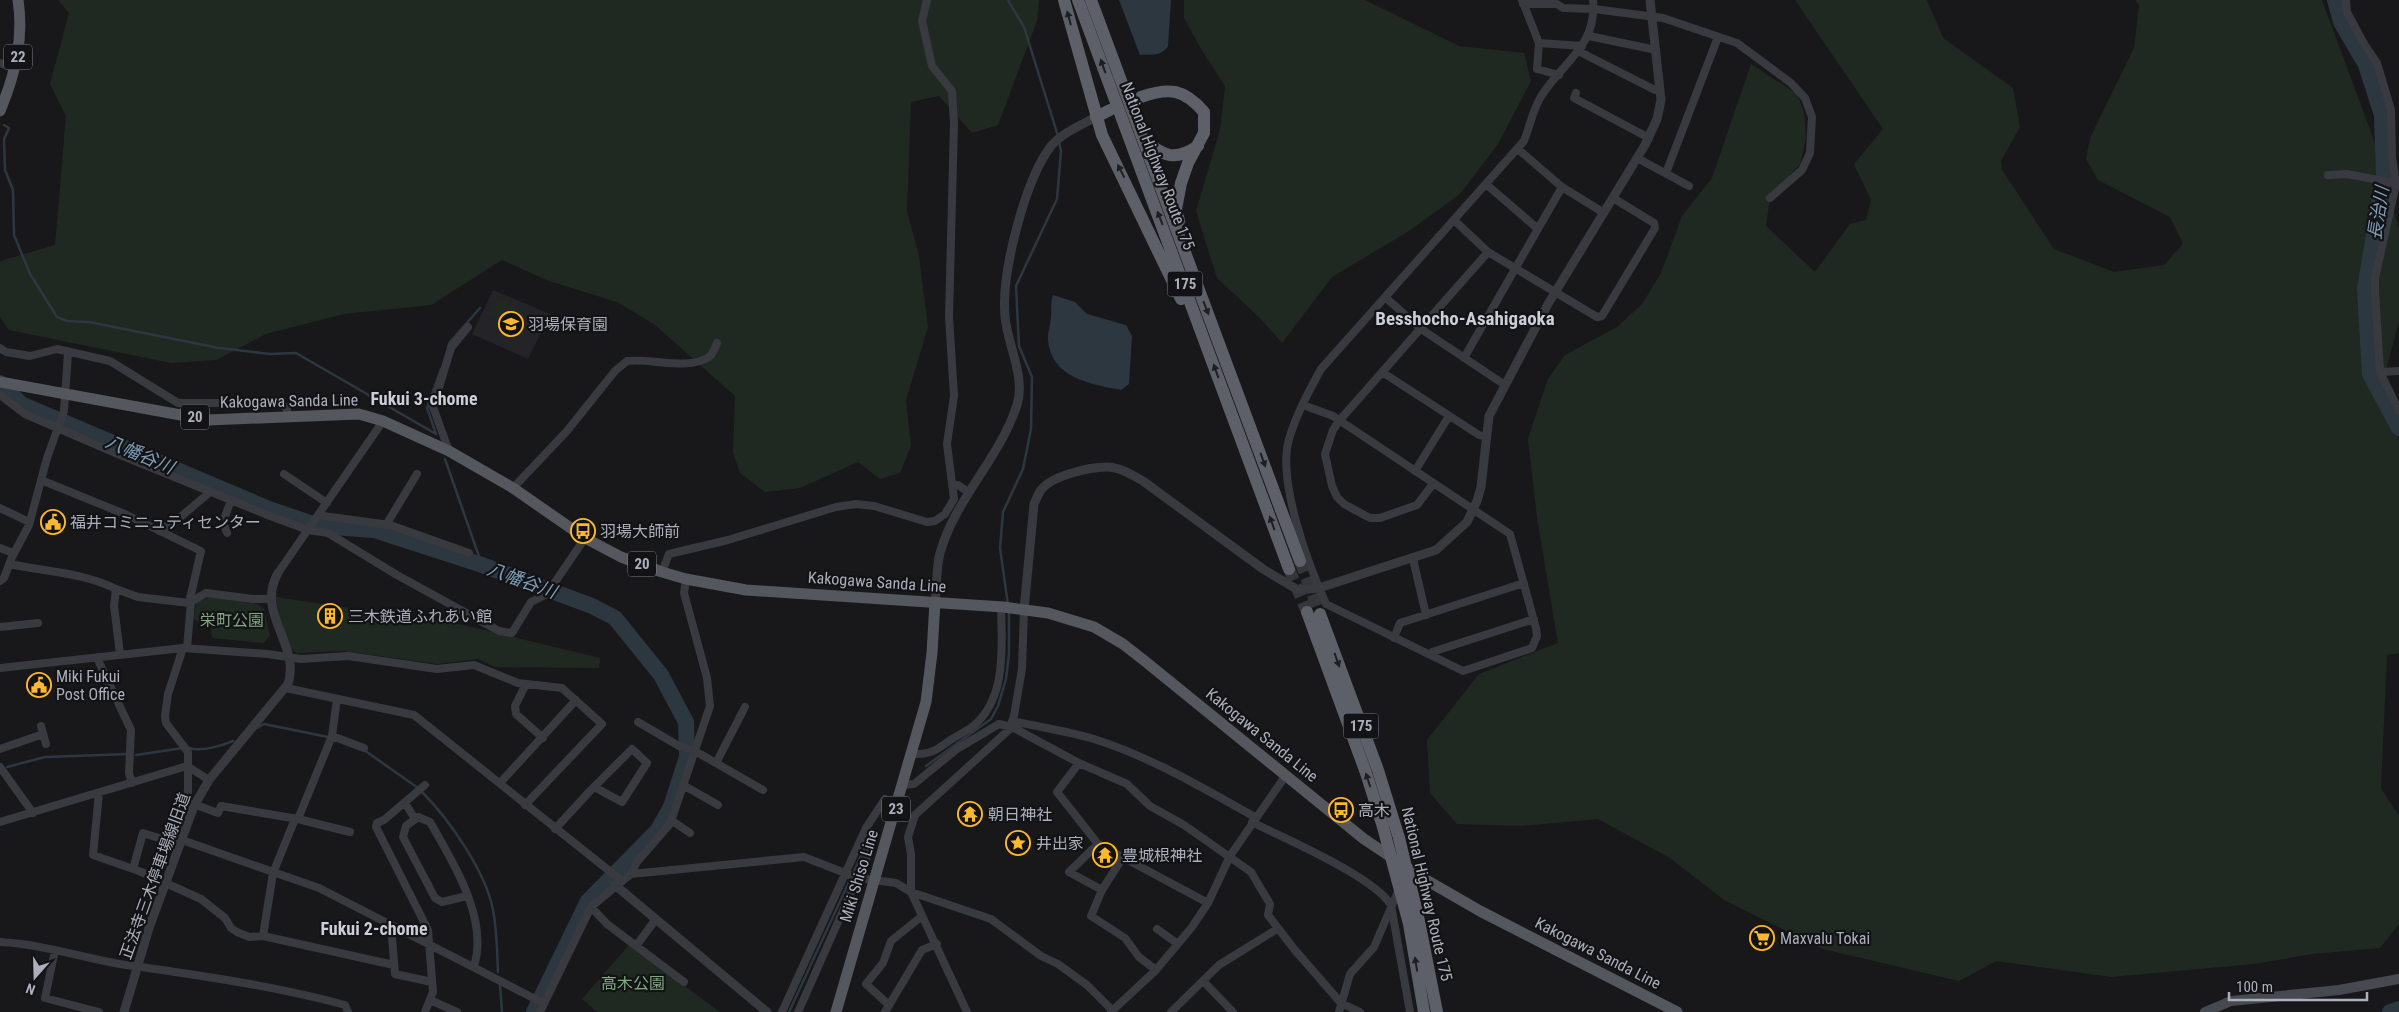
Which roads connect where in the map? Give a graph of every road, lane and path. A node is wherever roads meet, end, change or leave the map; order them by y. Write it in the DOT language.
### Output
graph roads {
  1 [pos="18,0"];
  2 [pos="927,0"];
  3 [pos="1064,0"];
  4 [pos="1078,0"];
  5 [pos="1091,0"];
  6 [pos="1593,0"];
  7 [pos="1650,0"];
  8 [pos="2346,0"];
  9 [pos="1522,2"];
  10 [pos="1594,9"];
  11 [pos="1652,19"];
  12 [pos="1589,36"];
  13 [pos="1718,36"];
  14 [pos="1539,42"];
  15 [pos="1580,49"];
  16 [pos="1656,50"];
  17 [pos="0,63"];
  18 [pos="15,69"];
  19 [pos="1559,75"];
  20 [pos="1660,89"];
  21 [pos="1576,93"];
  22 [pos="1141,97"];
  23 [pos="0,109"];
  24 [pos="1110,110"];
  25 [pos="1096,117"];
  26 [pos="1649,138"];
  27 [pos="1144,141"];
  28 [pos="1198,146"];
  29 [pos="1518,149"];
  30 [pos="1638,158"];
  31 [pos="1666,173"];
  32 [pos="2328,175"];
  33 [pos="1486,184"];
  34 [pos="2398,184"];
  35 [pos="1690,186"];
  36 [pos="1562,187"];
  37 [pos="1613,198"];
  38 [pos="1770,198"];
  39 [pos="1604,213"];
  40 [pos="1454,220"];
  41 [pos="1538,229"];
  42 [pos="1488,252"];
  43 [pos="1515,268"];
  44 [pos="1192,272"];
  45 [pos="1555,292"];
  46 [pos="1385,298"];
  47 [pos="1199,323"];
  48 [pos="468,327"];
  49 [pos="1421,329"];
  50 [pos="717,343"];
  51 [pos="0,348"];
  52 [pos="68,353"];
  53 [pos="1464,358"];
  54 [pos="2399,371"];
  55 [pos="1382,372"];
  56 [pos="2380,372"];
  57 [pos="4,382"];
  58 [pos="1505,385"];
  59 [pos="0,395"];
  60 [pos="65,395"];
  61 [pos="1303,405"];
  62 [pos="2399,411"];
  63 [pos="287,416"];
  64 [pos="1449,416"];
  65 [pos="383,421"];
  66 [pos="1340,421"];
  67 [pos="58,429"];
  68 [pos="1486,437"];
  69 [pos="449,452"];
  70 [pos="1415,471"];
  71 [pos="284,474"];
  72 [pos="417,474"];
  73 [pos="41,480"];
  74 [pos="1434,484"];
  75 [pos="953,486"];
  76 [pos="513,488"];
  77 [pos="210,492"];
  78 [pos="968,492"];
  79 [pos="231,500"];
  80 [pos="327,503"];
  81 [pos="0,508"];
  82 [pos="1473,510"];
  83 [pos="317,517"];
  84 [pos="29,522"];
  85 [pos="386,524"];
  86 [pos="308,530"];
  87 [pos="159,531"];
  88 [pos="227,533"];
  89 [pos="585,538"];
  90 [pos="0,548"];
  91 [pos="14,553"];
  92 [pos="469,553"];
  93 [pos="1413,559"];
  94 [pos="1300,560"];
  95 [pos="9,564"];
  96 [pos="1290,568"];
  97 [pos="662,572"];
  98 [pos="278,573"];
  99 [pos="686,579"];
  100 [pos="0,581"];
  101 [pos="1524,583"];
  102 [pos="1319,588"];
  103 [pos="116,589"];
  104 [pos="270,599"];
  105 [pos="190,602"];
  106 [pos="935,602"];
  107 [pos="1010,608"];
  108 [pos="1306,612"];
  109 [pos="1320,614"];
  110 [pos="1426,615"];
  111 [pos="1534,619"];
  112 [pos="38,623"];
  113 [pos="0,627"];
  114 [pos="1394,638"];
  115 [pos="185,648"];
  116 [pos="120,654"];
  117 [pos="1431,655"];
  118 [pos="98,657"];
  119 [pos="290,658"];
  120 [pos="0,668"];
  121 [pos="526,684"];
  122 [pos="286,688"];
  123 [pos="338,699"];
  124 [pos="576,700"];
  125 [pos="745,707"];
  126 [pos="638,722"];
  127 [pos="1012,724"];
  128 [pos="41,726"];
  129 [pos="44,734"];
  130 [pos="332,736"];
  131 [pos="543,738"];
  132 [pos="46,744"];
  133 [pos="364,748"];
  134 [pos="0,750"];
  135 [pos="695,751"];
  136 [pos="911,754"];
  137 [pos="716,763"];
  138 [pos="1078,764"];
  139 [pos="187,766"];
  140 [pos="0,768"];
  141 [pos="1286,775"];
  142 [pos="209,780"];
  143 [pos="132,783"];
  144 [pos="500,783"];
  145 [pos="425,785"];
  146 [pos="683,785"];
  147 [pos="903,785"];
  148 [pos="594,787"];
  149 [pos="763,790"];
  150 [pos="99,793"];
  151 [pos="885,799"];
  152 [pos="405,803"];
  153 [pos="525,804"];
  154 [pos="718,805"];
  155 [pos="194,806"];
  156 [pos="33,813"];
  157 [pos="297,819"];
  158 [pos="416,820"];
  159 [pos="671,820"];
  160 [pos="1253,820"];
  161 [pos="0,822"];
  162 [pos="555,829"];
  163 [pos="350,832"];
  164 [pos="690,833"];
  165 [pos="181,842"];
  166 [pos="1098,844"];
  167 [pos="870,850"];
  168 [pos="1230,856"];
  169 [pos="1123,857"];
  170 [pos="133,869"];
  171 [pos="273,873"];
  172 [pos="630,874"];
  173 [pos="846,874"];
  174 [pos="858,878"];
  175 [pos="875,879"];
  176 [pos="618,883"];
  177 [pos="1402,883"];
  178 [pos="166,884"];
  179 [pos="1102,890"];
  180 [pos="911,892"];
  181 [pos="467,896"];
  182 [pos="1208,904"];
  183 [pos="1391,905"];
  184 [pos="591,907"];
  185 [pos="922,916"];
  186 [pos="656,919"];
  187 [pos="391,925"];
  188 [pos="1157,929"];
  189 [pos="1277,929"];
  190 [pos="263,936"];
  191 [pos="0,942"];
  192 [pos="429,944"];
  193 [pos="936,944"];
  194 [pos="1178,944"];
  195 [pos="636,946"];
  196 [pos="55,950"];
  197 [pos="394,965"];
  198 [pos="138,966"];
  199 [pos="474,966"];
  200 [pos="1156,970"];
  201 [pos="2399,980"];
  202 [pos="432,982"];
  203 [pos="684,982"];
  204 [pos="1204,982"];
  205 [pos="430,1000"];
  206 [pos="543,1003"];
  207 [pos="1341,1003"];
  208 [pos="889,1005"];
  209 [pos="1111,1011"];
  210 [pos="99,1012"];
  211 [pos="124,1012"];
  212 [pos="348,1012"];
  213 [pos="425,1012"];
  214 [pos="457,1012"];
  215 [pos="540,1012"];
  216 [pos="767,1012"];
  217 [pos="782,1012"];
  218 [pos="798,1012"];
  219 [pos="836,1012"];
  220 [pos="885,1012"];
  221 [pos="967,1012"];
  222 [pos="1171,1012"];
  223 [pos="1233,1012"];
  224 [pos="1339,1012"];
  225 [pos="1360,1012"];
  226 [pos="1410,1012"];
  227 [pos="1424,1012"];
  228 [pos="1437,1012"];
  229 [pos="1677,1012"];
  230 [pos="2205,1012"];
  1 -- 18 [label="main road, 22"];
  2 -- 75 [label="street"];
  25 -- 3 [label="highway, one-way"];
  47 -- 4 [label="highway, National Highway Route 175 / 175, one-way"];
  5 -- 27 [label="highway, National Highway Route 175 / 175"];
  6 -- 10 [label="street"];
  7 -- 11 [label="street"];
  8 -- 34 [label="street"];
  9 -- 10 [label="street"];
  9 -- 14 [label="street"];
  10 -- 11 [label="street"];
  10 -- 12 [label="street"];
  11 -- 13 [label="street"];
  11 -- 16 [label="street"];
  12 -- 15 [label="street"];
  12 -- 16 [label="street"];
  13 -- 31 [label="street"];
  13 -- 38 [label="street"];
  14 -- 15 [label="street"];
  14 -- 19 [label="street"];
  15 -- 19 [label="street"];
  15 -- 20 [label="street"];
  16 -- 20 [label="street"];
  17 -- 18 [label="street"];
  18 -- 23 [label="main road, 22"];
  19 -- 29 [label="street"];
  20 -- 26 [label="street"];
  21 -- 26 [label="street"];
  22 -- 28 [label="highway"];
  24 -- 25 [label="highway"];
  47 -- 25 [label="highway, one-way"];
  25 -- 78 [label="street"];
  26 -- 30 [label="street"];
  27 -- 28 [label="highway"];
  27 -- 44 [label="highway, National Highway Route 175 / 175"];
  28 -- 44 [label="highway"];
  29 -- 33 [label="street"];
  29 -- 36 [label="street"];
  30 -- 31 [label="street"];
  30 -- 37 [label="street"];
  31 -- 35 [label="street"];
  32 -- 34 [label="street"];
  33 -- 40 [label="street"];
  33 -- 41 [label="street"];
  34 -- 56 [label="street"];
  36 -- 39 [label="street"];
  36 -- 41 [label="street"];
  37 -- 39 [label="street"];
  37 -- 45 [label="street"];
  39 -- 45 [label="street"];
  40 -- 42 [label="street"];
  40 -- 46 [label="street"];
  41 -- 43 [label="street"];
  42 -- 43 [label="street"];
  42 -- 49 [label="street"];
  43 -- 45 [label="street"];
  43 -- 53 [label="street"];
  44 -- 94 [label="highway, National Highway Route 175 / 175, one-way"];
  45 -- 58 [label="street"];
  46 -- 49 [label="street"];
  46 -- 61 [label="street"];
  96 -- 47 [label="highway, National Highway Route 175 / 175, one-way"];
  48 -- 69 [label="street"];
  49 -- 53 [label="street"];
  49 -- 55 [label="street"];
  50 -- 76 [label="street"];
  51 -- 52 [label="street"];
  52 -- 60 [label="street"];
  52 -- 63 [label="street"];
  53 -- 58 [label="street"];
  54 -- 56 [label="street"];
  55 -- 64 [label="street"];
  55 -- 66 [label="street"];
  56 -- 62 [label="street"];
  57 -- 60 [label="main road, Kakogawa Sanda Line / 20"];
  58 -- 68 [label="street"];
  59 -- 67 [label="street"];
  60 -- 63 [label="main road, Kakogawa Sanda Line / 20"];
  60 -- 67 [label="street"];
  61 -- 66 [label="street"];
  61 -- 102 [label="street"];
  63 -- 65 [label="main road, Kakogawa Sanda Line / 20"];
  64 -- 68 [label="street"];
  64 -- 70 [label="street"];
  65 -- 69 [label="main road, Kakogawa Sanda Line / 20"];
  65 -- 80 [label="street"];
  66 -- 70 [label="street"];
  66 -- 74 [label="street"];
  67 -- 73 [label="street"];
  67 -- 77 [label="street"];
  68 -- 82 [label="street"];
  69 -- 76 [label="main road, Kakogawa Sanda Line / 20"];
  70 -- 74 [label="street"];
  71 -- 80 [label="street"];
  72 -- 85 [label="street"];
  73 -- 84 [label="street"];
  73 -- 87 [label="street"];
  74 -- 82 [label="street"];
  75 -- 78 [label="street"];
  75 -- 97 [label="street"];
  76 -- 89 [label="main road, Kakogawa Sanda Line / 20"];
  77 -- 79 [label="street"];
  77 -- 87 [label="street"];
  78 -- 106 [label="street"];
  79 -- 86 [label="street"];
  79 -- 88 [label="street"];
  80 -- 83 [label="street"];
  81 -- 84 [label="street"];
  82 -- 93 [label="street"];
  82 -- 101 [label="street"];
  83 -- 85 [label="street"];
  83 -- 86 [label="street"];
  84 -- 91 [label="street"];
  85 -- 92 [label="street"];
  86 -- 89 [label="street"];
  86 -- 98 [label="street"];
  87 -- 105 [label="street"];
  89 -- 97 [label="main road, Kakogawa Sanda Line / 20"];
  90 -- 91 [label="street"];
  91 -- 95 [label="street"];
  93 -- 102 [label="street"];
  93 -- 110 [label="street"];
  95 -- 100 [label="street"];
  95 -- 103 [label="street"];
  97 -- 99 [label="main road, Kakogawa Sanda Line / 20"];
  98 -- 104 [label="street"];
  99 -- 106 [label="main road, Kakogawa Sanda Line / 20"];
  99 -- 135 [label="street"];
  101 -- 110 [label="street"];
  101 -- 111 [label="street"];
  102 -- 107 [label="street"];
  102 -- 114 [label="street"];
  103 -- 105 [label="street"];
  103 -- 116 [label="street"];
  104 -- 105 [label="street"];
  104 -- 119 [label="street"];
  105 -- 115 [label="street"];
  106 -- 107 [label="main road, Kakogawa Sanda Line / 20"];
  106 -- 136 [label="main road, Miki Shiso Line / 23"];
  107 -- 127 [label="street"];
  107 -- 136 [label="street"];
  107 -- 141 [label="main road, Kakogawa Sanda Line / 20"];
  227 -- 108 [label="highway, National Highway Route 175 / 175, one-way, bridge"];
  109 -- 228 [label="highway, National Highway Route 175 / 175, one-way, bridge"];
  110 -- 114 [label="street"];
  111 -- 117 [label="street"];
  111 -- 117 [label="street"];
  112 -- 113 [label="street"];
  114 -- 117 [label="street"];
  115 -- 116 [label="street"];
  115 -- 119 [label="street"];
  115 -- 139 [label="street"];
  116 -- 118 [label="street"];
  118 -- 120 [label="street"];
  118 -- 143 [label="street"];
  119 -- 121 [label="street"];
  119 -- 122 [label="street"];
  121 -- 124 [label="street"];
  121 -- 131 [label="street"];
  122 -- 123 [label="street"];
  122 -- 142 [label="street, 正法寺三木停車場線旧道"];
  123 -- 130 [label="street"];
  123 -- 144 [label="street"];
  124 -- 131 [label="street"];
  124 -- 153 [label="street"];
  125 -- 137 [label="street"];
  126 -- 135 [label="street"];
  127 -- 138 [label="street"];
  127 -- 147 [label="street"];
  127 -- 160 [label="street"];
  127 -- 180 [label="street"];
  128 -- 129 [label="street"];
  129 -- 132 [label="street"];
  129 -- 134 [label="street"];
  130 -- 133 [label="street"];
  130 -- 157 [label="street"];
  131 -- 144 [label="street"];
  135 -- 137 [label="street"];
  135 -- 146 [label="street"];
  136 -- 147 [label="main road, Miki Shiso Line / 23"];
  137 -- 149 [label="street"];
  138 -- 166 [label="street"];
  138 -- 168 [label="street"];
  139 -- 142 [label="street"];
  139 -- 143 [label="street"];
  139 -- 155 [label="street"];
  140 -- 156 [label="street"];
  141 -- 160 [label="street"];
  141 -- 229 [label="main road, Kakogawa Sanda Line / 20"];
  142 -- 155 [label="street, 正法寺三木停車場線旧道"];
  143 -- 150 [label="street"];
  144 -- 153 [label="street"];
  145 -- 152 [label="street"];
  146 -- 154 [label="street"];
  146 -- 159 [label="street"];
  147 -- 175 [label="main road, Miki Shiso Line / 23"];
  148 -- 148 [label="street"];
  148 -- 162 [label="street"];
  150 -- 156 [label="street"];
  150 -- 170 [label="street"];
  151 -- 173 [label="street"];
  152 -- 158 [label="street"];
  152 -- 192 [label="street"];
  153 -- 162 [label="street"];
  155 -- 157 [label="street"];
  155 -- 165 [label="street, 正法寺三木停車場線旧道"];
  156 -- 161 [label="street"];
  157 -- 163 [label="street"];
  157 -- 171 [label="street"];
  158 -- 181 [label="street"];
  158 -- 181 [label="street"];
  159 -- 164 [label="street"];
  159 -- 172 [label="street"];
  160 -- 168 [label="street"];
  160 -- 183 [label="street"];
  162 -- 176 [label="street"];
  165 -- 170 [label="street"];
  165 -- 171 [label="street"];
  165 -- 178 [label="street, 正法寺三木停車場線旧道"];
  166 -- 169 [label="street"];
  166 -- 179 [label="street"];
  167 -- 174 [label="street"];
  168 -- 182 [label="street"];
  168 -- 189 [label="street"];
  169 -- 179 [label="street"];
  169 -- 182 [label="street"];
  170 -- 178 [label="street"];
  171 -- 187 [label="street"];
  171 -- 190 [label="street"];
  172 -- 173 [label="street"];
  172 -- 176 [label="street"];
  173 -- 174 [label="street"];
  173 -- 217 [label="street"];
  174 -- 175 [label="street"];
  174 -- 218 [label="street"];
  175 -- 180 [label="street"];
  175 -- 219 [label="main road, Miki Shiso Line / 23"];
  176 -- 184 [label="street"];
  176 -- 186 [label="street"];
  177 -- 183 [label="street"];
  178 -- 190 [label="street"];
  178 -- 198 [label="street, 正法寺三木停車場線旧道"];
  179 -- 200 [label="street"];
  180 -- 185 [label="street"];
  180 -- 209 [label="street"];
  181 -- 199 [label="street"];
  182 -- 194 [label="street"];
  183 -- 207 [label="street"];
  183 -- 226 [label="street"];
  184 -- 195 [label="street"];
  184 -- 206 [label="street"];
  185 -- 193 [label="street"];
  185 -- 208 [label="street"];
  186 -- 195 [label="street"];
  186 -- 216 [label="street"];
  187 -- 192 [label="street"];
  187 -- 197 [label="street"];
  188 -- 194 [label="street"];
  189 -- 204 [label="street"];
  189 -- 207 [label="street"];
  190 -- 197 [label="street"];
  191 -- 196 [label="street"];
  192 -- 199 [label="street"];
  192 -- 202 [label="street"];
  193 -- 208 [label="street"];
  193 -- 221 [label="street"];
  194 -- 200 [label="street"];
  195 -- 203 [label="street"];
  196 -- 198 [label="street"];
  196 -- 210 [label="street"];
  197 -- 202 [label="street"];
  198 -- 211 [label="street, 正法寺三木停車場線旧道"];
  198 -- 212 [label="street"];
  199 -- 206 [label="street"];
  200 -- 209 [label="street"];
  201 -- 230 [label="main road"];
  202 -- 205 [label="street"];
  204 -- 222 [label="street"];
  204 -- 223 [label="street"];
  205 -- 213 [label="street"];
  205 -- 214 [label="street"];
  206 -- 215 [label="street"];
  207 -- 224 [label="street"];
  207 -- 225 [label="street"];
  208 -- 220 [label="street"];
}
